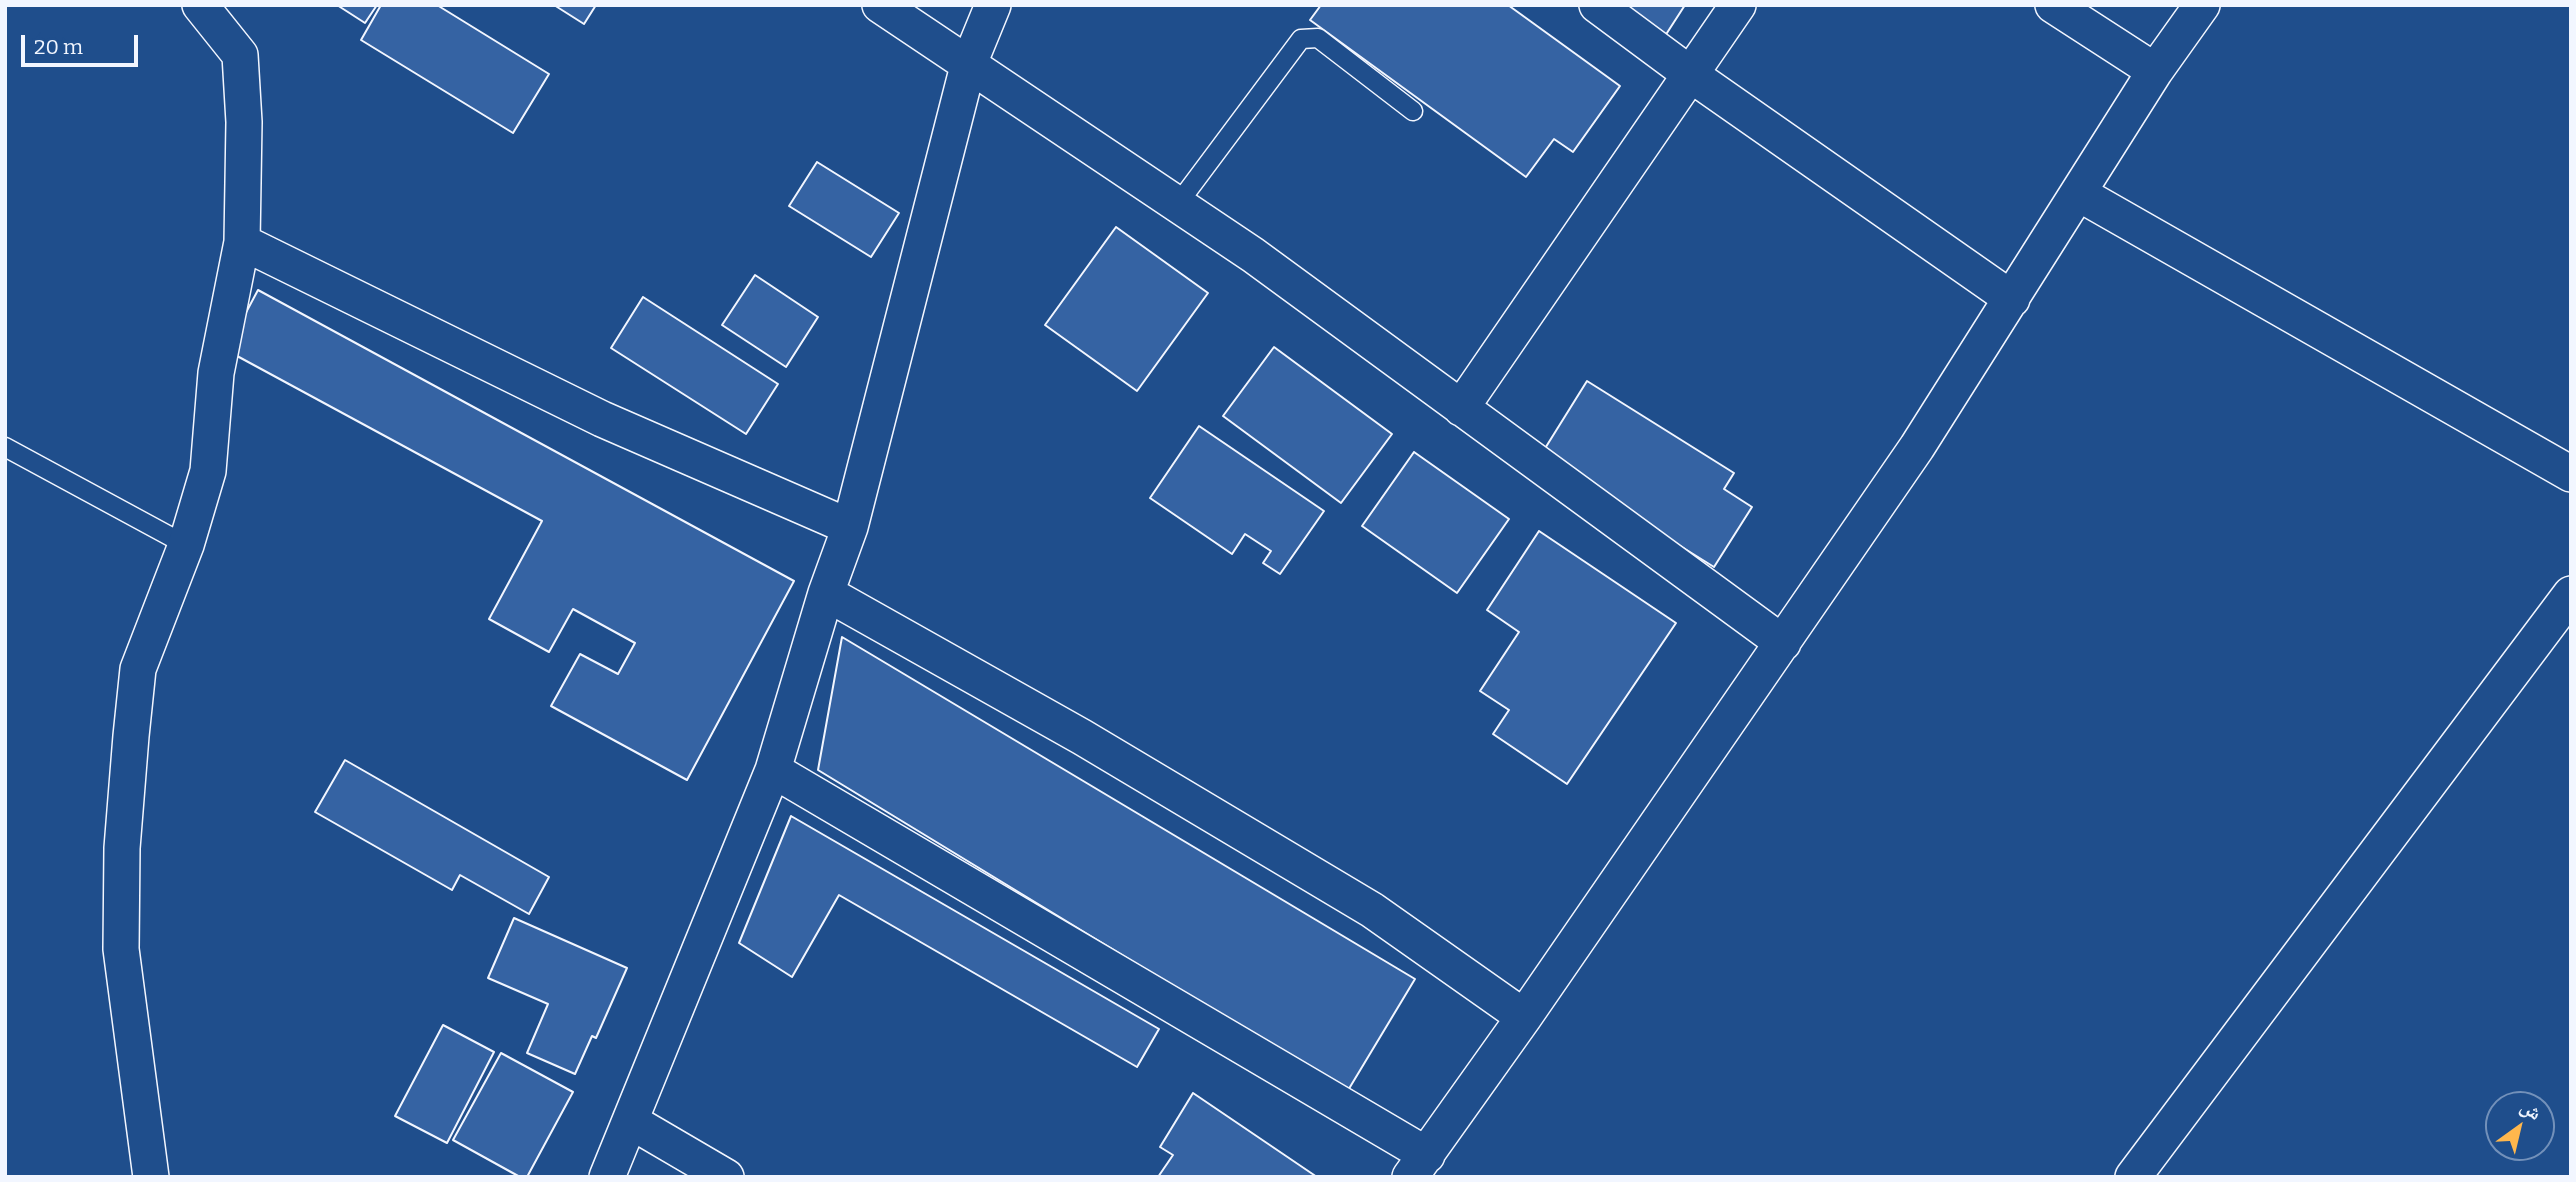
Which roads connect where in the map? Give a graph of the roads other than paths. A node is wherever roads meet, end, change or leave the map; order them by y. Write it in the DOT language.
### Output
graph roads {
  1 [pos="200,5"];
  2 [pos="880,5"];
  3 [pos="993,5"];
  4 [pos="1597,5"];
  5 [pos="1738,5"];
  6 [pos="2053,5"];
  7 [pos="2202,5"];
  8 [pos="968,66"];
  9 [pos="2155,71"];
  10 [pos="1690,74"];
  11 [pos="1413,111"];
  12 [pos="2078,193"];
  13 [pos="1177,205"];
  14 [pos="242,242"];
  15 [pos="2012,299"];
  16 [pos="1461,408"];
  17 [pos="5,447"];
  18 [pos="2571,474"];
  19 [pos="850,527"];
  20 [pos="186,545"];
  21 [pos="825,593"];
  22 [pos="2571,594"];
  23 [pos="1783,643"];
  24 [pos="773,770"];
  25 [pos="1524,1017"];
  26 [pos="632,1122"];
  27 [pos="1418,1166"];
  28 [pos="151,1177"];
  29 [pos="607,1177"];
  30 [pos="726,1177"];
  31 [pos="2133,1177"];
  1 -- 14 [label="street"];
  2 -- 8 [label="street"];
  3 -- 8 [label="street"];
  4 -- 10 [label="street"];
  5 -- 10 [label="street"];
  6 -- 9 [label="street"];
  7 -- 9 [label="street"];
  8 -- 13 [label="street"];
  8 -- 19 [label="street"];
  9 -- 12 [label="street"];
  10 -- 15 [label="street"];
  10 -- 16 [label="street"];
  11 -- 13 [label="lane"];
  12 -- 15 [label="street"];
  12 -- 18 [label="street"];
  13 -- 16 [label="street"];
  14 -- 19 [label="street"];
  14 -- 20 [label="street"];
  15 -- 23 [label="street"];
  16 -- 23 [label="street"];
  17 -- 20 [label="lane"];
  19 -- 21 [label="street"];
  20 -- 28 [label="street"];
  21 -- 24 [label="street"];
  21 -- 25 [label="street"];
  22 -- 31 [label="street"];
  23 -- 25 [label="street"];
  24 -- 26 [label="street"];
  24 -- 27 [label="street"];
  25 -- 27 [label="street"];
  26 -- 29 [label="street"];
  26 -- 30 [label="street"];
}
